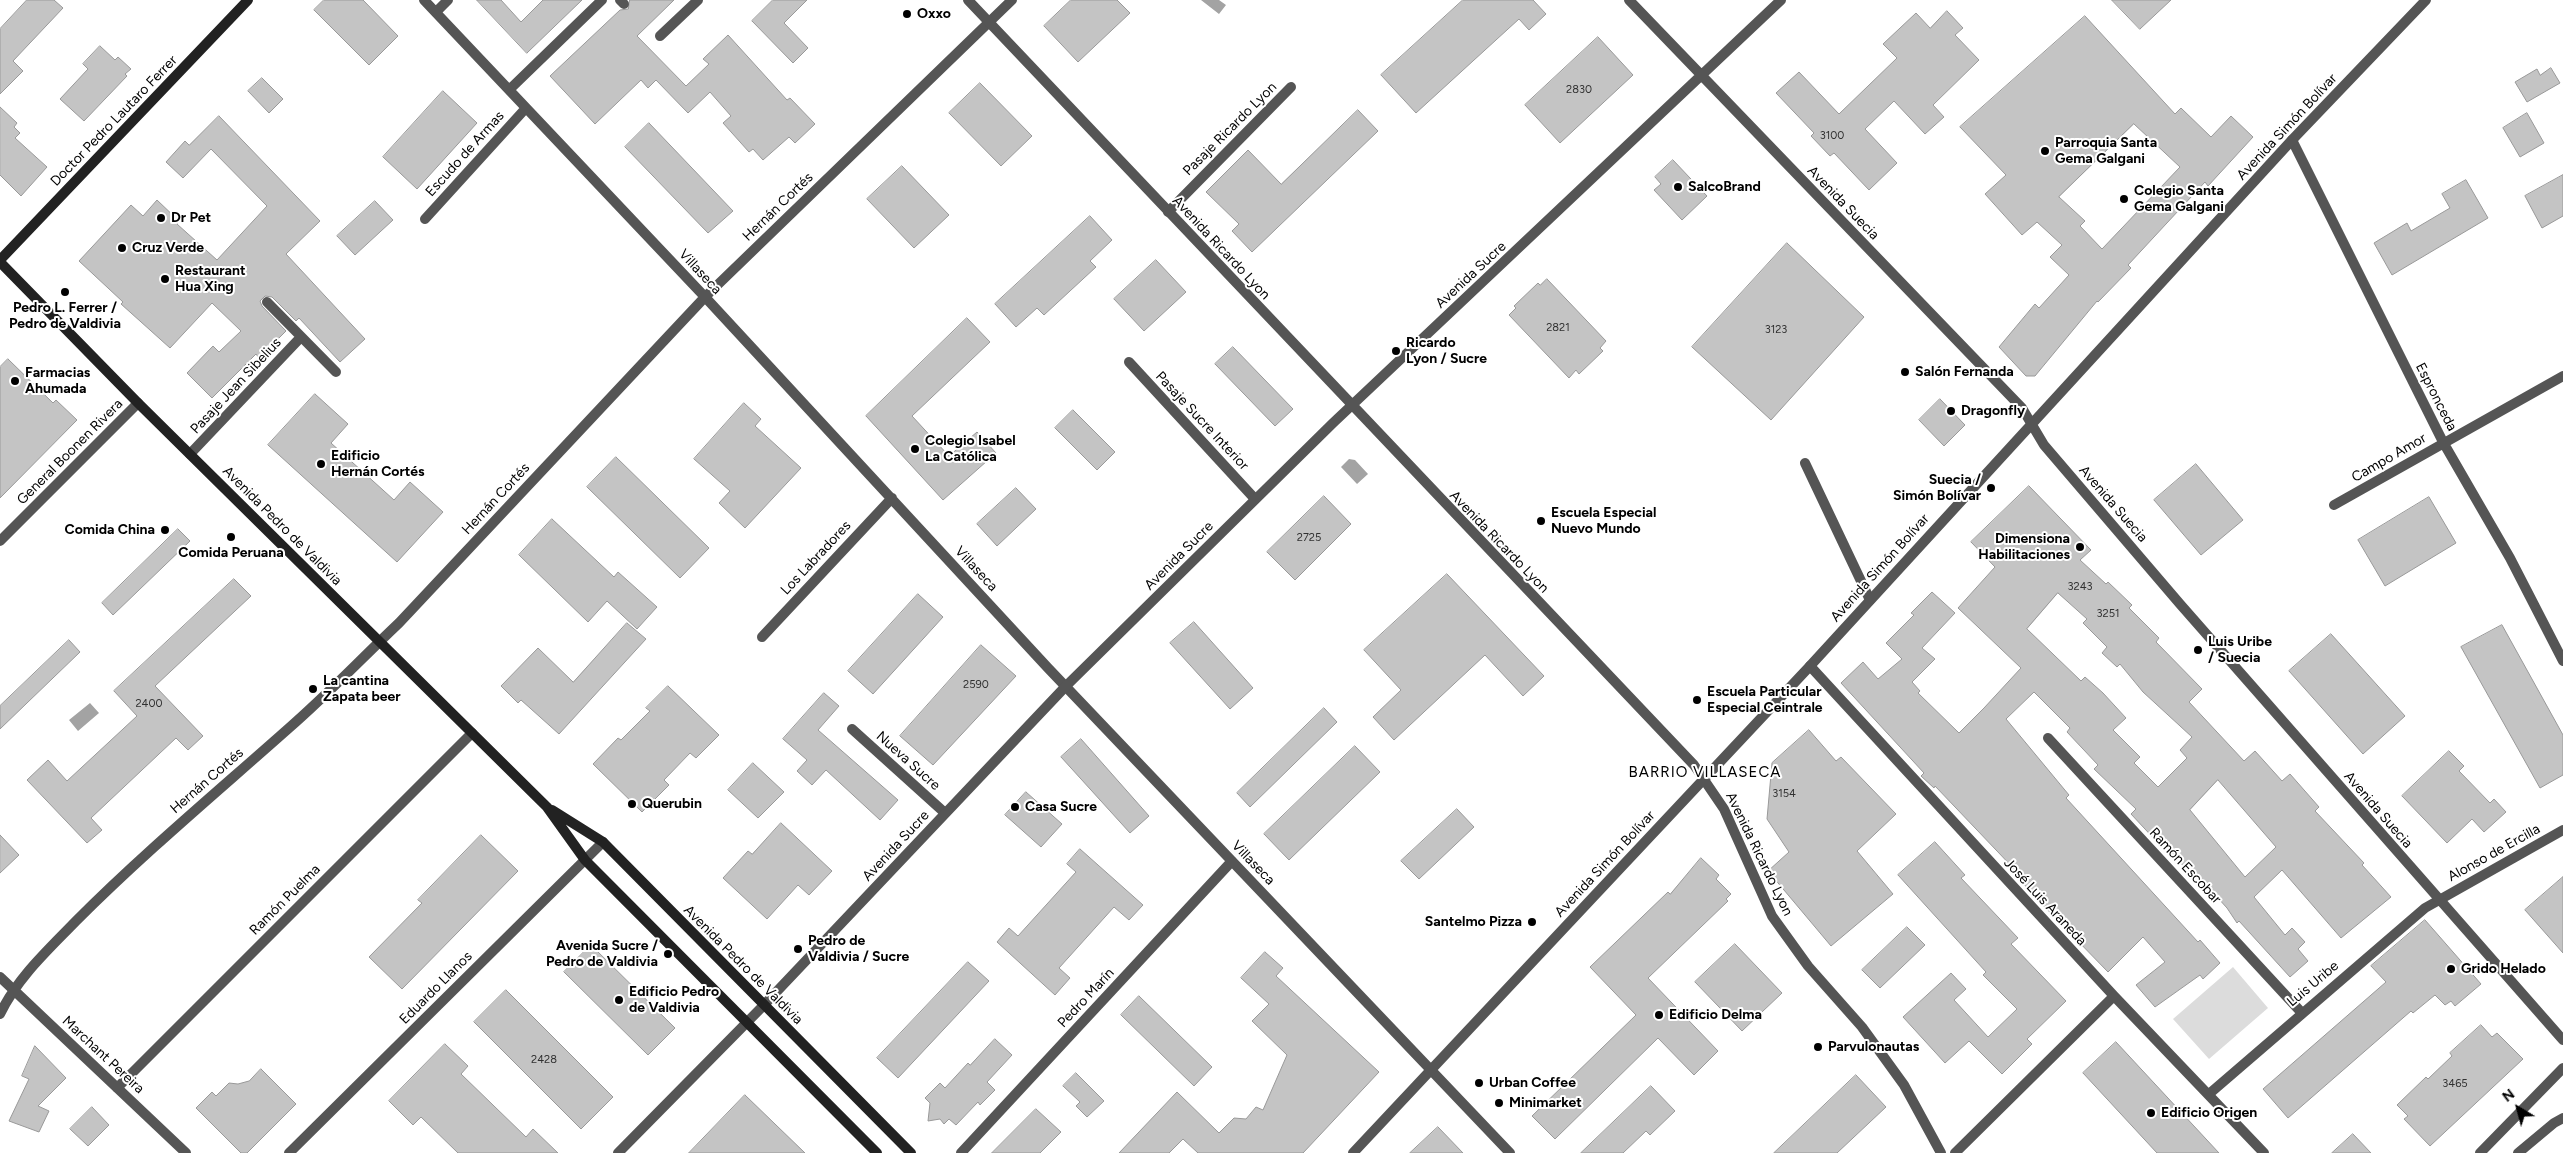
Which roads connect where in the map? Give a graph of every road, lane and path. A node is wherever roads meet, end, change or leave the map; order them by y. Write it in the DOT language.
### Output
graph roads {
  1 [pos="248,0"];
  2 [pos="424,0"];
  3 [pos="448,0"];
  4 [pos="602,0"];
  5 [pos="698,0"];
  6 [pos="968,0"];
  7 [pos="1012,0"];
  8 [pos="1629,0"];
  9 [pos="1781,0"];
  10 [pos="2426,0"];
  11 [pos="436,12"];
  12 [pos="988,21"];
  13 [pos="660,36"];
  14 [pos="1701,76"];
  15 [pos="1291,87"];
  16 [pos="510,89"];
  17 [pos="526,108"];
  18 [pos="2292,140"];
  19 [pos="1168,212"];
  20 [pos="425,219"];
  21 [pos="0,261"];
  22 [pos="705,297"];
  23 [pos="267,302"];
  24 [pos="301,337"];
  25 [pos="1129,362"];
  26 [pos="336,372"];
  27 [pos="2563,376"];
  28 [pos="138,403"];
  29 [pos="1351,406"];
  30 [pos="2031,425"];
  31 [pos="2443,442"];
  32 [pos="190,454"];
  33 [pos="1805,463"];
  34 [pos="892,498"];
  35 [pos="1256,499"];
  36 [pos="2334,505"];
  37 [pos="0,541"];
  38 [pos="1870,600"];
  39 [pos="762,637"];
  40 [pos="380,641"];
  41 [pos="2563,661"];
  42 [pos="1810,666"];
  43 [pos="1066,686"];
  44 [pos="852,729"];
  45 [pos="472,733"];
  46 [pos="2048,738"];
  47 [pos="1704,778"];
  48 [pos="547,807"];
  49 [pos="945,813"];
  50 [pos="2563,830"];
  51 [pos="603,842"];
  52 [pos="585,860"];
  53 [pos="1232,861"];
  54 [pos="2438,899"];
  55 [pos="0,977"];
  56 [pos="14,990"];
  57 [pos="2114,996"];
  58 [pos="764,1006"];
  59 [pos="2301,1012"];
  60 [pos="0,1014"];
  61 [pos="746,1024"];
  62 [pos="2563,1040"];
  63 [pos="2563,1068"];
  64 [pos="1430,1069"];
  65 [pos="117,1088"];
  66 [pos="2209,1094"];
  67 [pos="2563,1118"];
  68 [pos="186,1153"];
  69 [pos="289,1153"];
  70 [pos="618,1153"];
  71 [pos="877,1153"];
  72 [pos="911,1153"];
  73 [pos="961,1153"];
  74 [pos="1353,1153"];
  75 [pos="1510,1153"];
  76 [pos="1941,1153"];
  77 [pos="1955,1153"];
  78 [pos="2264,1153"];
  79 [pos="2480,1153"];
  80 [pos="2518,1153"];
  1 -- 21 [label="main road, Doctor Pedro Lautaro Ferrer"];
  2 -- 11 [label="street, Villaseca"];
  3 -- 11 [label="street"];
  4 -- 16 [label="street"];
  5 -- 13 [label="street"];
  6 -- 12 [label="street, Avenida Ricardo Lyon"];
  7 -- 12 [label="street, Hernán Cortés"];
  8 -- 14 [label="street, Avenida Suecia"];
  9 -- 14 [label="street, Avenida Sucre"];
  10 -- 18 [label="street, Avenida Simón Bolívar"];
  11 -- 16 [label="street, Villaseca"];
  12 -- 19 [label="street, Avenida Ricardo Lyon"];
  12 -- 22 [label="street, Hernán Cortés"];
  14 -- 29 [label="street, Avenida Sucre"];
  14 -- 30 [label="street, Avenida Suecia"];
  15 -- 19 [label="street, Pasaje Ricardo Lyon"];
  16 -- 17 [label="street, Villaseca"];
  17 -- 20 [label="street, Escudo de Armas"];
  17 -- 22 [label="street, Villaseca"];
  18 -- 30 [label="street, Avenida Simón Bolívar"];
  18 -- 31 [label="street, Espronceda"];
  19 -- 29 [label="street, Avenida Ricardo Lyon"];
  21 -- 28 [label="main road, Avenida Pedro de Valdivia"];
  22 -- 34 [label="street, Villaseca"];
  22 -- 40 [label="street, Hernán Cortés"];
  23 -- 24 [label="street, Pasaje Jean Sibelius"];
  24 -- 26 [label="street, Pasaje Jean Sibelius"];
  24 -- 32 [label="street, Pasaje Jean Sibelius"];
  25 -- 35 [label="street, Pasaje Sucre Interior"];
  27 -- 31 [label="street, Campo Amor"];
  28 -- 32 [label="main road, Avenida Pedro de Valdivia"];
  28 -- 37 [label="street, General Boonen Rivera"];
  29 -- 35 [label="street, Avenida Sucre"];
  29 -- 47 [label="street, Avenida Ricardo Lyon"];
  30 -- 38 [label="street, Avenida Simón Bolívar"];
  30 -- 54 [label="street, Avenida Suecia"];
  31 -- 36 [label="street, Campo Amor"];
  31 -- 41 [label="street, Espronceda"];
  32 -- 40 [label="main road, Avenida Pedro de Valdivia"];
  33 -- 38 [label="street"];
  34 -- 39 [label="street, Los Labradores"];
  34 -- 43 [label="street, Villaseca"];
  35 -- 43 [label="street, Avenida Sucre"];
  38 -- 42 [label="street, Avenida Simón Bolívar"];
  40 -- 45 [label="main road, Avenida Pedro de Valdivia"];
  40 -- 56 [label="street, Hernán Cortés"];
  42 -- 47 [label="street, Avenida Simón Bolívar"];
  42 -- 57 [label="street, José Luis Araneda"];
  43 -- 49 [label="street, Avenida Sucre"];
  43 -- 53 [label="street, Villaseca"];
  44 -- 49 [label="street, Nueva Sucre"];
  45 -- 48 [label="main road, Avenida Pedro de Valdivia"];
  45 -- 65 [label="street, Ramón Puelma"];
  46 -- 59 [label="street, Ramón Escobar"];
  47 -- 64 [label="street, Avenida Simón Bolívar"];
  47 -- 76 [label="street, Avenida Ricardo Lyon"];
  48 -- 51 [label="main road, Avenida Pedro de Valdivia"];
  48 -- 52 [label="main road, Avenida Pedro de Valdivia"];
  49 -- 58 [label="street, Avenida Sucre"];
  50 -- 54 [label="street, Alonso de Ercilla"];
  51 -- 52 [label="street, Eduardo Llanos"];
  51 -- 58 [label="main road, Avenida Pedro de Valdivia"];
  52 -- 61 [label="main road, Avenida Pedro de Valdivia"];
  52 -- 69 [label="street, Eduardo Llanos"];
  53 -- 64 [label="street, Villaseca"];
  53 -- 73 [label="street, Pedro Marín"];
  54 -- 59 [label="street, Luis Uribe"];
  54 -- 62 [label="street, Avenida Suecia"];
  55 -- 56 [label="street, Marchant Pereira"];
  56 -- 60 [label="street, Hernán Cortés"];
  56 -- 65 [label="street, Marchant Pereira"];
  57 -- 66 [label="street, José Luis Araneda"];
  57 -- 77 [label="street"];
  58 -- 61 [label="street, Avenida Sucre"];
  58 -- 72 [label="main road, Avenida Pedro de Valdivia"];
  59 -- 66 [label="street, Luis Uribe"];
  61 -- 70 [label="street, Avenida Sucre"];
  61 -- 71 [label="main road, Avenida Pedro de Valdivia"];
  63 -- 79 [label="street"];
  64 -- 74 [label="street, Avenida Simón Bolívar"];
  64 -- 75 [label="street, Villaseca"];
  65 -- 68 [label="street, Marchant Pereira"];
  66 -- 78 [label="street, José Luis Araneda"];
  67 -- 80 [label="street"];
}
